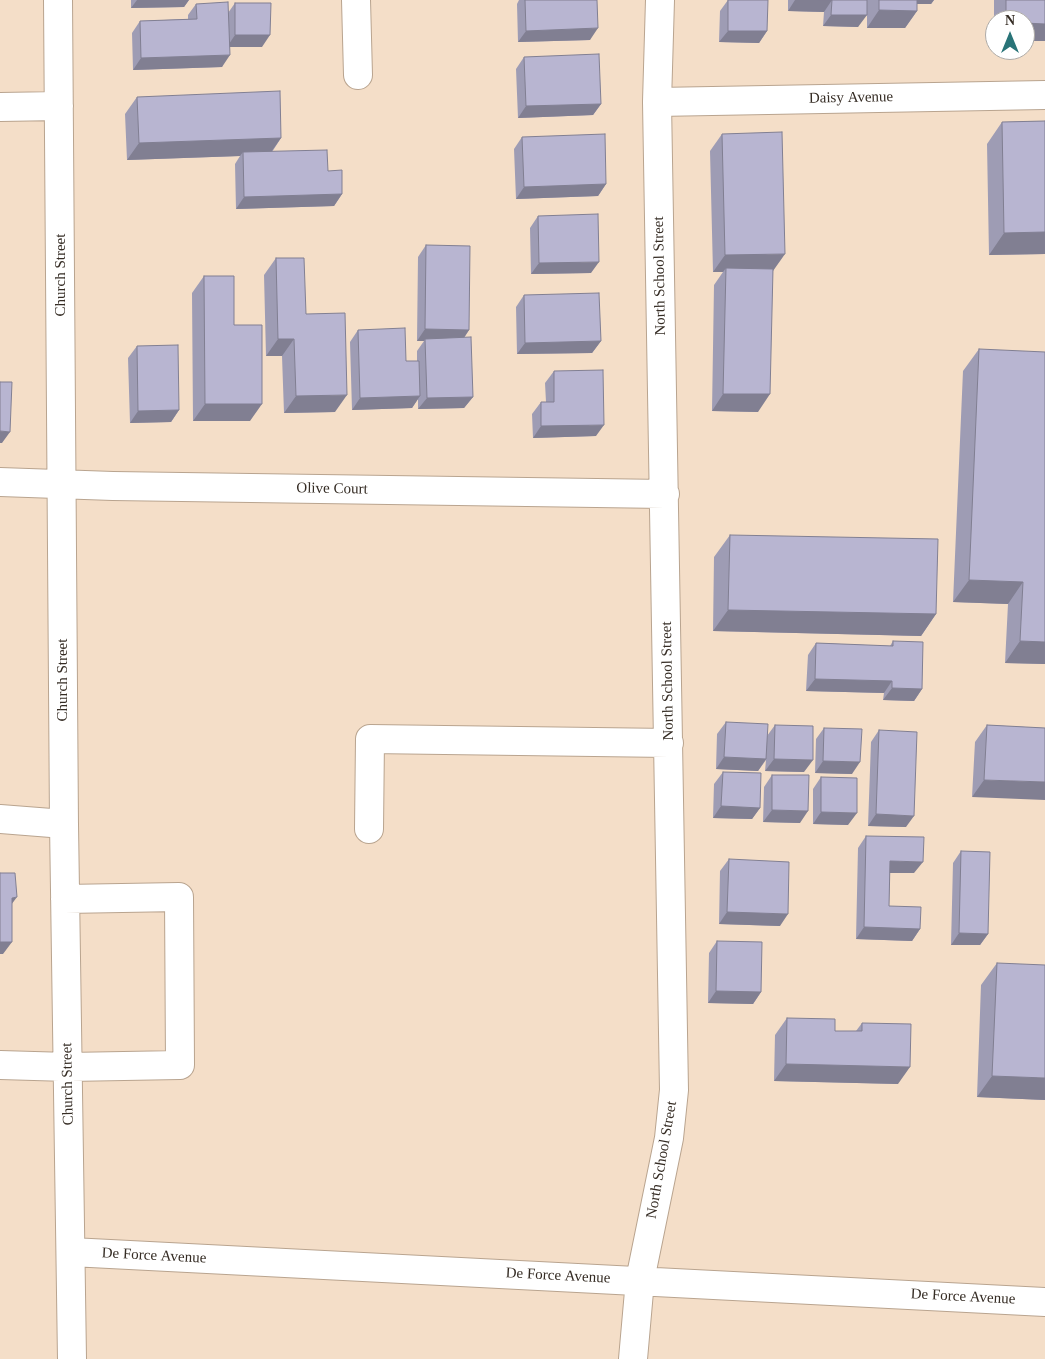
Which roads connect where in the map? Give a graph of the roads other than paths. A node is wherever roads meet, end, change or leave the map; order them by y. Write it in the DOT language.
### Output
graph roads {
  1 [pos="58,0"];
  2 [pos="356,0"];
  3 [pos="660,0"];
  4 [pos="358,75"];
  5 [pos="1045,95"];
  6 [pos="657,102"];
  7 [pos="59,106"];
  8 [pos="0,107"];
  9 [pos="0,482"];
  10 [pos="63,485"];
  11 [pos="665,494"];
  12 [pos="669,743"];
  13 [pos="0,819"];
  14 [pos="64,824"];
  15 [pos="368,829"];
  16 [pos="65,899"];
  17 [pos="0,1065"];
  18 [pos="68,1067"];
  19 [pos="71,1252"];
  20 [pos="640,1280"];
  21 [pos="1045,1302"];
  22 [pos="72,1359"];
  23 [pos="633,1359"];
  1 -- 7 [label="street, Church Street"];
  2 -- 4 [label="street"];
  3 -- 6 [label="street, North School Street"];
  5 -- 6 [label="street, Daisy Avenue"];
  6 -- 11 [label="street, North School Street"];
  7 -- 8 [label="street"];
  7 -- 10 [label="street, Church Street"];
  9 -- 10 [label="street, Olive Court"];
  10 -- 11 [label="street, Olive Court"];
  10 -- 14 [label="street, Church Street"];
  11 -- 12 [label="street, North School Street"];
  12 -- 15 [label="street"];
  12 -- 20 [label="street, North School Street"];
  13 -- 14 [label="street"];
  14 -- 16 [label="street, Church Street"];
  16 -- 18 [label="street, Church Street"];
  16 -- 18 [label="street"];
  17 -- 18 [label="street"];
  18 -- 19 [label="street, Church Street"];
  19 -- 20 [label="street, De Force Avenue"];
  19 -- 22 [label="street, Church Street"];
  20 -- 21 [label="street, De Force Avenue"];
  20 -- 23 [label="street, North School Street"];
}
